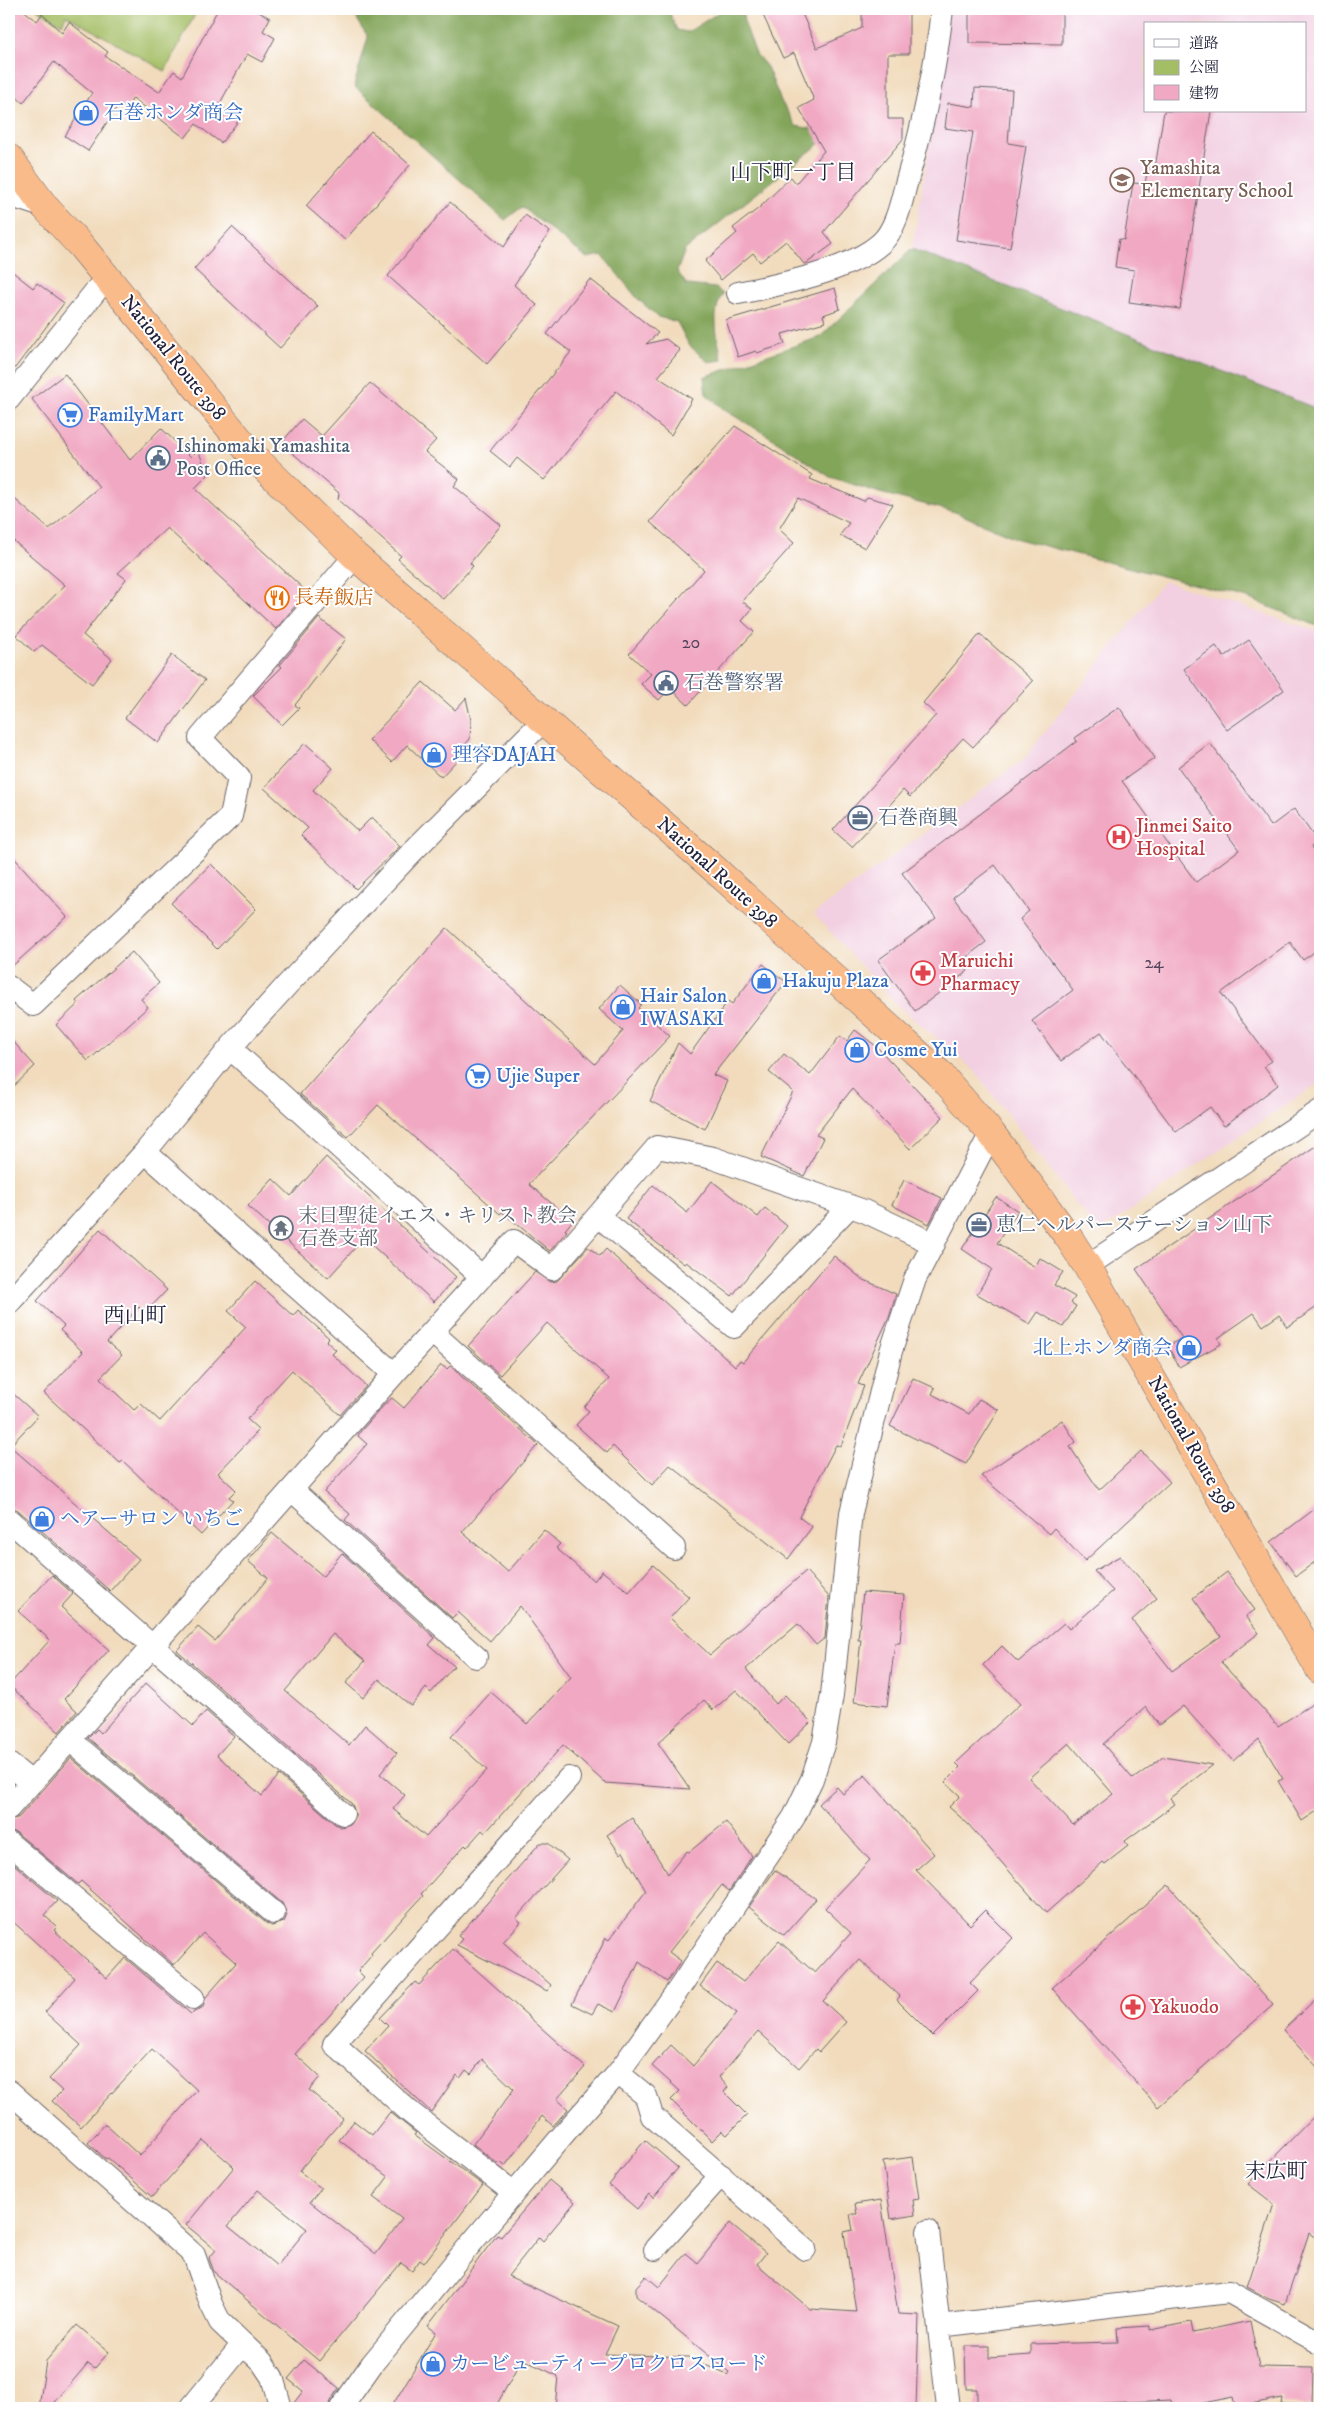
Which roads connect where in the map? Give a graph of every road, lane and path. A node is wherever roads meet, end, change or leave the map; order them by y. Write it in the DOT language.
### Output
graph roads {
  1 [pos="942,9"];
  2 [pos="9,158"];
  3 [pos="9,196"];
  4 [pos="45,207"];
  5 [pos="107,277"];
  6 [pos="738,293"];
  7 [pos="9,400"];
  8 [pos="355,556"];
  9 [pos="544,720"];
  10 [pos="9,987"];
  11 [pos="230,1048"];
  12 [pos="1320,1111"];
  13 [pos="991,1133"];
  14 [pos="145,1152"];
  15 [pos="850,1206"];
  16 [pos="598,1216"];
  17 [pos="934,1244"];
  18 [pos="1087,1266"];
  19 [pos="482,1277"];
  20 [pos="9,1303"];
  21 [pos="432,1332"];
  22 [pos="394,1374"];
  23 [pos="292,1490"];
  24 [pos="9,1520"];
  25 [pos="674,1548"];
  26 [pos="152,1646"];
  27 [pos="476,1658"];
  28 [pos="1320,1670"];
  29 [pos="70,1740"];
  30 [pos="9,1764"];
  31 [pos="569,1778"];
  32 [pos="31,1782"];
  33 [pos="9,1808"];
  34 [pos="343,1814"];
  35 [pos="9,1843"];
  36 [pos="274,1913"];
  37 [pos="192,1998"];
  38 [pos="618,2073"];
  39 [pos="9,2091"];
  40 [pos="720,2175"];
  41 [pos="514,2193"];
  42 [pos="928,2231"];
  43 [pos="655,2249"];
  44 [pos="805,2249"];
  45 [pos="939,2326"];
  46 [pos="1320,2343"];
  47 [pos="243,2344"];
  48 [pos="191,2408"];
  49 [pos="281,2408"];
  50 [pos="341,2408"];
  51 [pos="948,2408"];
  1 -- 6 [label="street"];
  2 -- 4 [label="highway, National Route 398"];
  3 -- 4 [label="street"];
  4 -- 5 [label="highway, National Route 398"];
  5 -- 7 [label="street"];
  5 -- 8 [label="highway, National Route 398"];
  8 -- 9 [label="highway, National Route 398"];
  8 -- 10 [label="street"];
  9 -- 11 [label="street"];
  9 -- 13 [label="highway, National Route 398"];
  11 -- 14 [label="street"];
  11 -- 19 [label="street"];
  12 -- 18 [label="street"];
  13 -- 17 [label="street"];
  13 -- 18 [label="highway, National Route 398"];
  14 -- 20 [label="street"];
  14 -- 22 [label="street"];
  15 -- 16 [label="street"];
  15 -- 16 [label="street"];
  15 -- 17 [label="street"];
  16 -- 19 [label="street"];
  17 -- 38 [label="street"];
  18 -- 28 [label="highway, National Route 398"];
  19 -- 21 [label="street"];
  21 -- 22 [label="street"];
  21 -- 25 [label="street"];
  22 -- 23 [label="street"];
  23 -- 26 [label="street"];
  23 -- 27 [label="street"];
  24 -- 26 [label="street"];
  26 -- 29 [label="street"];
  26 -- 34 [label="street"];
  29 -- 32 [label="street"];
  29 -- 36 [label="street"];
  30 -- 32 [label="street"];
  31 -- 41 [label="street"];
  32 -- 33 [label="street"];
  35 -- 37 [label="street"];
  38 -- 40 [label="street"];
  38 -- 41 [label="street"];
  39 -- 47 [label="street"];
  40 -- 43 [label="street"];
  40 -- 44 [label="street"];
  41 -- 50 [label="street"];
  42 -- 45 [label="street"];
  45 -- 46 [label="street"];
  45 -- 51 [label="street"];
  47 -- 48 [label="street"];
  47 -- 49 [label="street"];
}
